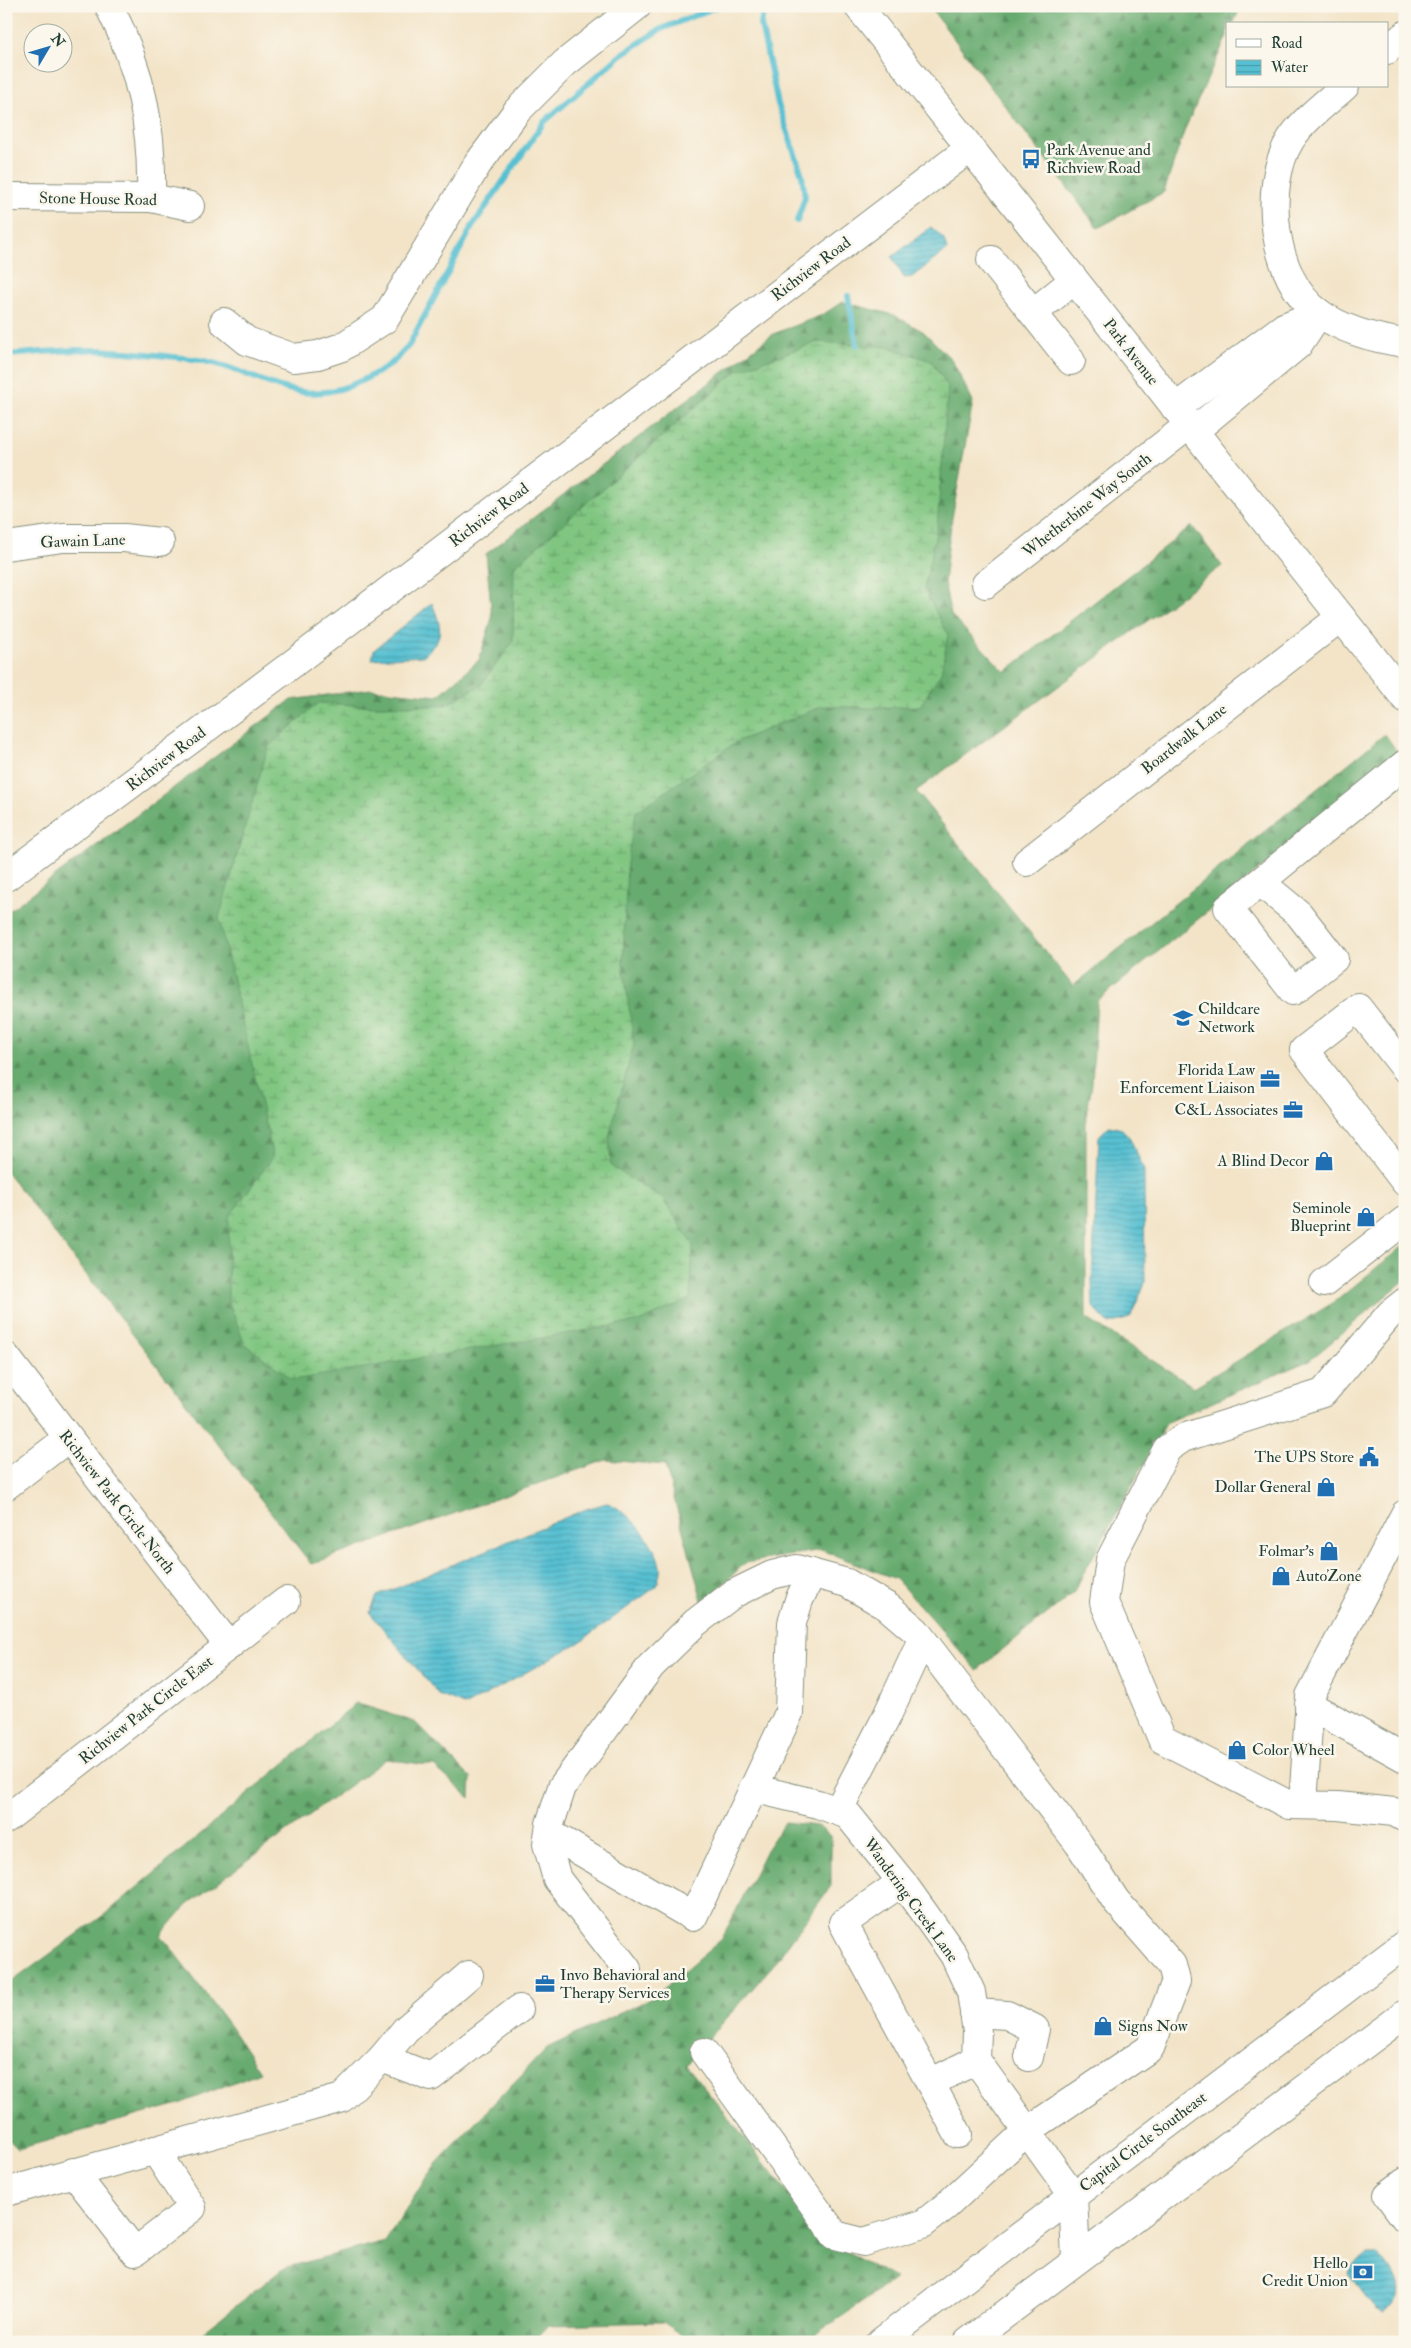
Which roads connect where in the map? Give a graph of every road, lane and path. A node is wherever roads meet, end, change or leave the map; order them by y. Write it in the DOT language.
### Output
graph roads {
  1 [pos="109,6"];
  2 [pos="638,6"];
  3 [pos="858,6"];
  4 [pos="1405,36"];
  5 [pos="1388,49"];
  6 [pos="1342,88"];
  7 [pos="969,149"];
  8 [pos="6,197"];
  9 [pos="151,198"];
  10 [pos="190,206"];
  11 [pos="991,260"];
  12 [pos="1074,280"];
  13 [pos="1033,312"];
  14 [pos="1319,313"];
  15 [pos="224,322"];
  16 [pos="1405,343"];
  17 [pos="1071,361"];
  18 [pos="1186,422"];
  19 [pos="160,542"];
  20 [pos="6,546"];
  21 [pos="986,584"];
  22 [pos="1341,617"];
  23 [pos="1401,686"];
  24 [pos="1401,775"];
  25 [pos="1027,862"];
  26 [pos="6,877"];
  27 [pos="1260,882"];
  28 [pos="1405,1068"];
  29 [pos="1405,1182"];
  30 [pos="1405,1220"];
  31 [pos="1324,1283"];
  32 [pos="1405,1302"];
  33 [pos="6,1357"];
  34 [pos="68,1438"];
  35 [pos="6,1486"];
  36 [pos="1405,1514"];
  37 [pos="812,1573"];
  38 [pos="286,1601"];
  39 [pos="922,1640"];
  40 [pos="228,1646"];
  41 [pos="1310,1705"];
  42 [pos="1405,1758"];
  43 [pos="753,1788"];
  44 [pos="1303,1805"];
  45 [pos="843,1813"];
  46 [pos="1405,1818"];
  47 [pos="6,1819"];
  48 [pos="549,1833"];
  49 [pos="902,1882"];
  50 [pos="1405,1944"];
  51 [pos="627,1969"];
  52 [pos="469,1975"];
  53 [pos="519,2009"];
  54 [pos="974,2013"];
  55 [pos="1405,2014"];
  56 [pos="704,2052"];
  57 [pos="1029,2057"];
  58 [pos="382,2058"];
  59 [pos="976,2060"];
  60 [pos="930,2083"];
  61 [pos="1027,2131"];
  62 [pos="958,2134"];
  63 [pos="155,2150"];
  64 [pos="73,2172"];
  65 [pos="1405,2182"];
  66 [pos="6,2192"];
  67 [pos="1073,2195"];
  68 [pos="1405,2218"];
  69 [pos="1076,2259"];
  70 [pos="882,2342"];
  71 [pos="968,2342"];
  1 -- 9 [label="street"];
  2 -- 15 [label="street"];
  3 -- 7 [label="street, Park Avenue"];
  4 -- 5 [label="street"];
  6 -- 14 [label="street"];
  7 -- 12 [label="street, Park Avenue"];
  7 -- 26 [label="street, Richview Road"];
  8 -- 9 [label="street, Stone House Road"];
  9 -- 10 [label="street, Stone House Road"];
  11 -- 13 [label="street"];
  12 -- 13 [label="street"];
  12 -- 18 [label="street, Park Avenue"];
  13 -- 17 [label="street"];
  14 -- 16 [label="street"];
  14 -- 18 [label="street, Whetherbine Way South"];
  18 -- 21 [label="street, Whetherbine Way South"];
  18 -- 22 [label="street, Park Avenue"];
  19 -- 20 [label="street, Gawain Lane"];
  22 -- 23 [label="street, Park Avenue"];
  22 -- 25 [label="street, Boardwalk Lane"];
  24 -- 27 [label="street"];
  28 -- 29 [label="street"];
  30 -- 31 [label="street"];
  32 -- 44 [label="street"];
  33 -- 34 [label="street, Richview Park Circle North"];
  34 -- 35 [label="street"];
  34 -- 40 [label="street, Richview Park Circle North"];
  36 -- 41 [label="street"];
  37 -- 39 [label="street"];
  37 -- 43 [label="street"];
  37 -- 48 [label="street"];
  38 -- 40 [label="street, Richview Park Circle East"];
  39 -- 45 [label="street"];
  39 -- 61 [label="street"];
  40 -- 47 [label="street, Richview Park Circle East"];
  41 -- 42 [label="street"];
  41 -- 44 [label="street"];
  43 -- 45 [label="street"];
  43 -- 48 [label="street"];
  44 -- 46 [label="street"];
  45 -- 49 [label="street, Wandering Creek Lane"];
  48 -- 51 [label="street"];
  49 -- 54 [label="street, Wandering Creek Lane"];
  49 -- 60 [label="street"];
  50 -- 67 [label="street, Capital Circle Southeast"];
  52 -- 58 [label="street"];
  53 -- 58 [label="street"];
  54 -- 57 [label="street"];
  54 -- 59 [label="street, Wandering Creek Lane"];
  55 -- 69 [label="street"];
  56 -- 61 [label="street"];
  58 -- 63 [label="street"];
  59 -- 60 [label="street"];
  59 -- 61 [label="street"];
  60 -- 62 [label="street"];
  61 -- 67 [label="street"];
  63 -- 64 [label="street"];
  63 -- 64 [label="street"];
  64 -- 66 [label="street"];
  65 -- 68 [label="street"];
  67 -- 69 [label="street"];
  67 -- 70 [label="street, Capital Circle Southeast"];
  69 -- 71 [label="street"];
}
